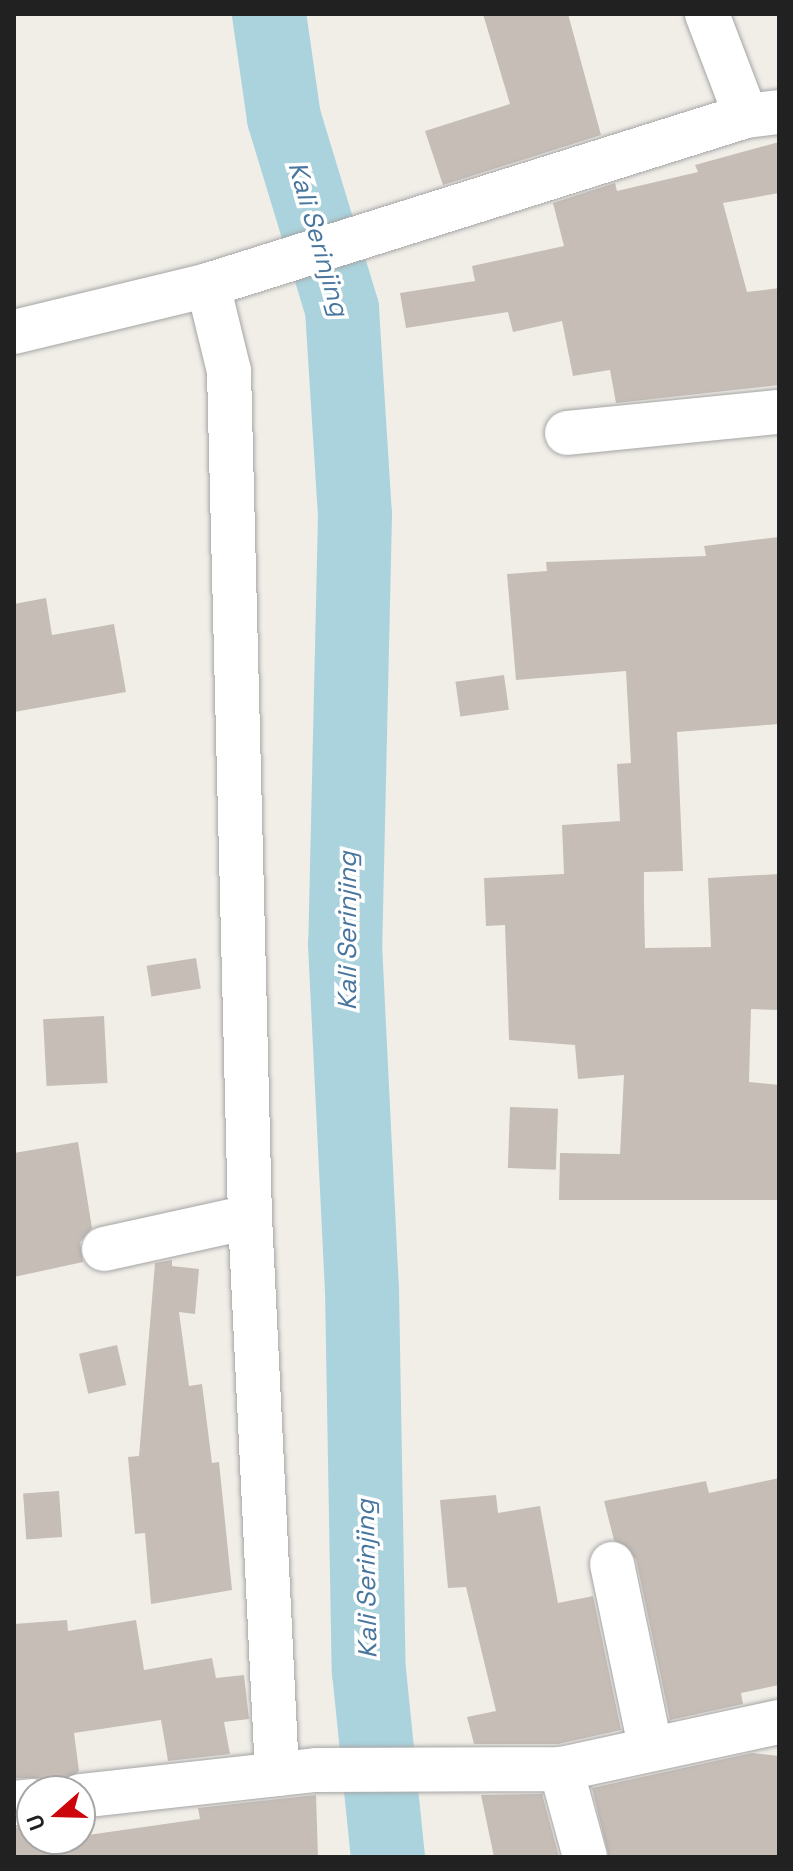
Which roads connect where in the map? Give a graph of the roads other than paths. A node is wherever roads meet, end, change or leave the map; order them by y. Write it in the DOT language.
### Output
graph roads {
  1 [pos="707,14"];
  2 [pos="762,114"];
  3 [pos="208,285"];
  4 [pos="14,332"];
  5 [pos="779,412"];
  6 [pos="567,433"];
  7 [pos="250,1217"];
  8 [pos="104,1249"];
  9 [pos="612,1564"];
  10 [pos="779,1722"];
  11 [pos="650,1746"];
  12 [pos="561,1769"];
  13 [pos="297,1772"];
  14 [pos="96,1794"];
  15 [pos="585,1857"];
  1 -- 2 [label="street"];
  2 -- 3 [label="street"];
  3 -- 4 [label="street"];
  3 -- 7 [label="street"];
  5 -- 6 [label="street"];
  7 -- 8 [label="street"];
  7 -- 13 [label="street"];
  9 -- 11 [label="street"];
  10 -- 11 [label="street"];
  11 -- 12 [label="street"];
  12 -- 13 [label="street"];
  12 -- 15 [label="street"];
  13 -- 14 [label="street"];
}
